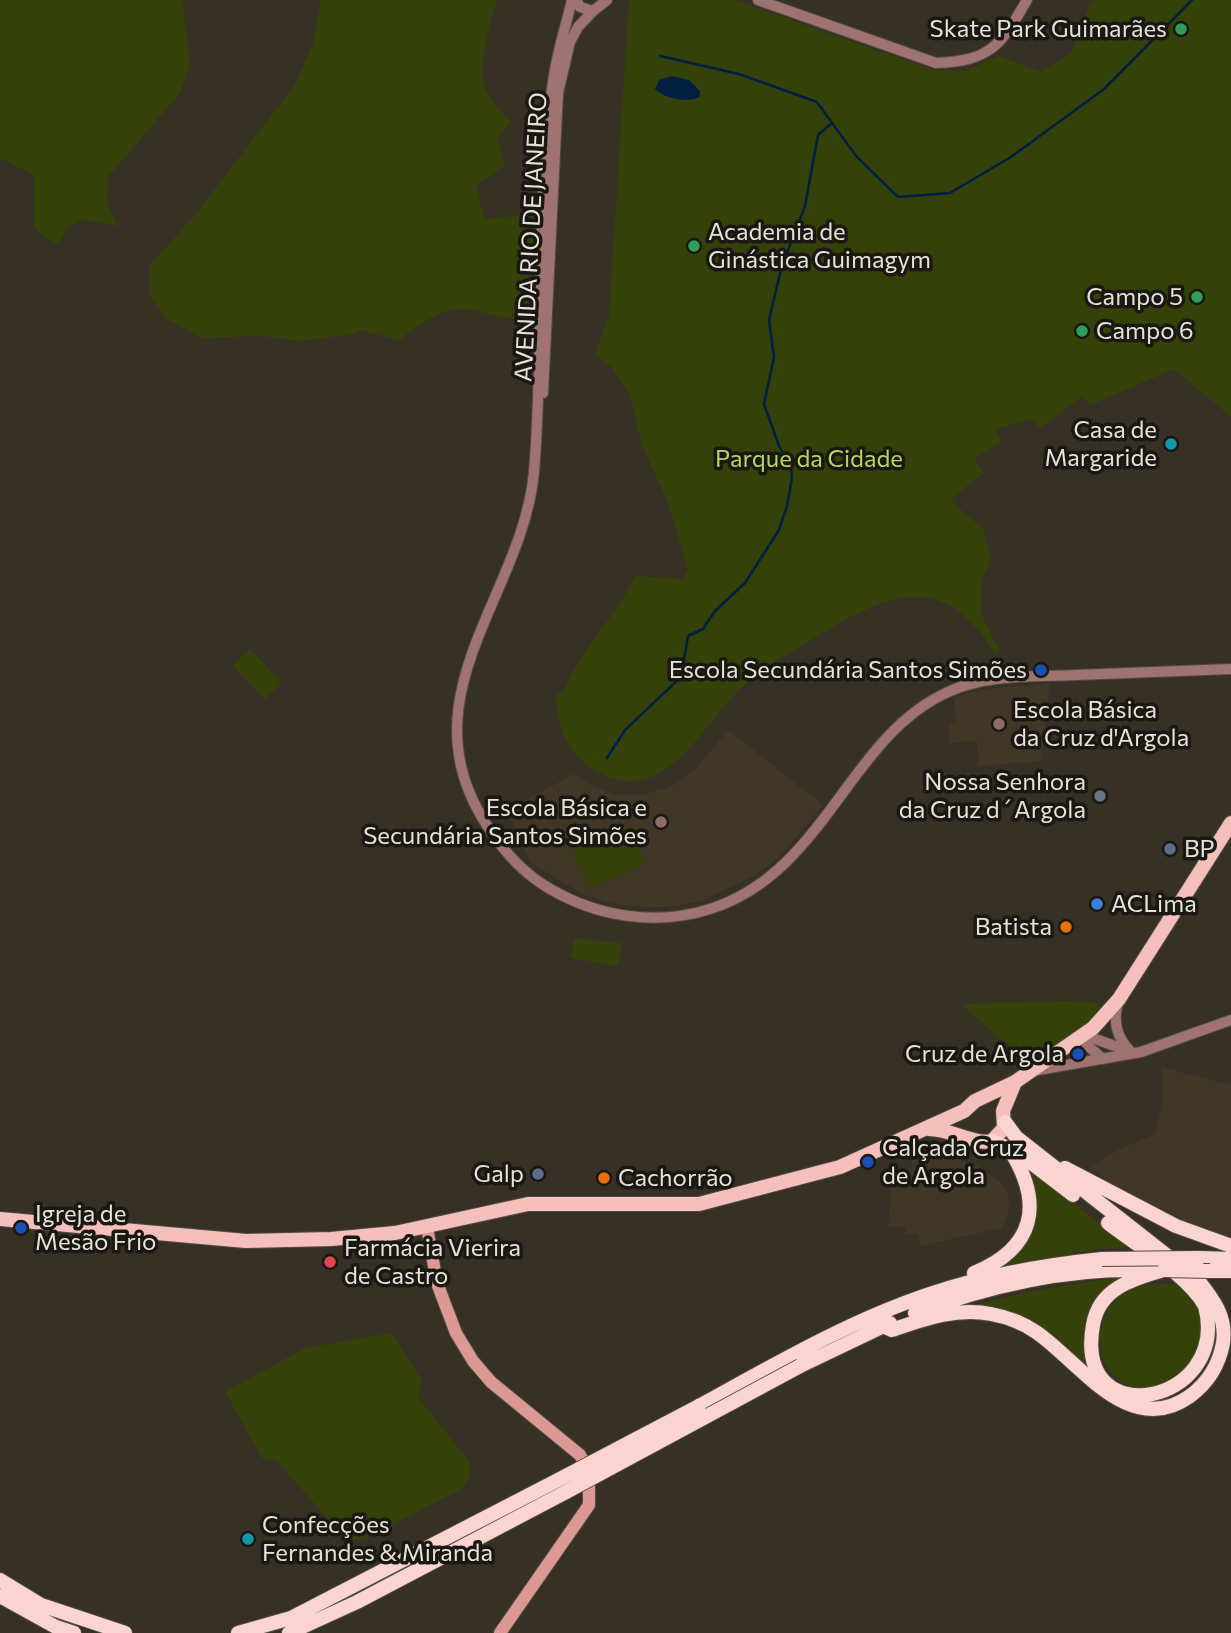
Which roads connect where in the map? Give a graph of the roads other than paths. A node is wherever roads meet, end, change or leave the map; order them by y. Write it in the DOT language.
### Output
graph roads {
  1 [pos="574,0"];
  2 [pos="607,0"];
  3 [pos="758,0"];
  4 [pos="1027,0"];
  5 [pos="593,12"];
  6 [pos="534,473"];
  7 [pos="1231,669"];
  8 [pos="1231,823"];
  9 [pos="1119,999"];
  10 [pos="1231,1020"];
  11 [pos="1084,1035"];
  12 [pos="1131,1052"];
  13 [pos="1103,1059"];
  14 [pos="1032,1071"];
  15 [pos="1015,1082"];
  16 [pos="982,1099"];
  17 [pos="964,1111"];
  18 [pos="1004,1117"];
  19 [pos="924,1129"];
  20 [pos="968,1136"];
  21 [pos="992,1141"];
  22 [pos="1010,1149"];
  23 [pos="1041,1155"];
  24 [pos="0,1219"];
  25 [pos="427,1227"];
  26 [pos="1231,1246"];
  27 [pos="1231,1259"];
  28 [pos="1231,1271"];
  29 [pos="1134,1274"];
  30 [pos="935,1305"];
  31 [pos="563,1486"];
  32 [pos="0,1580"];
  33 [pos="0,1596"];
  34 [pos="74,1633"];
  35 [pos="125,1633"];
  36 [pos="238,1633"];
  37 [pos="289,1633"];
  38 [pos="500,1633"];
  1 -- 5 [label="street"];
  1 -- 6 [label="street"];
  2 -- 5 [label="street, AVENIDA RIO DE JANEIRO"];
  3 -- 4 [label="street"];
  5 -- 6 [label="street, AVENIDA RIO DE JANEIRO"];
  6 -- 7 [label="street"];
  8 -- 9 [label="main road"];
  9 -- 11 [label="main road"];
  9 -- 12 [label="street"];
  10 -- 12 [label="street"];
  11 -- 12 [label="street"];
  11 -- 13 [label="street"];
  11 -- 14 [label="main road"];
  12 -- 13 [label="street"];
  13 -- 14 [label="street"];
  14 -- 15 [label="main road"];
  15 -- 16 [label="main road"];
  15 -- 18 [label="main road"];
  16 -- 17 [label="main road"];
  16 -- 18 [label="main road"];
  17 -- 19 [label="main road"];
  17 -- 20 [label="main road"];
  18 -- 21 [label="main road"];
  18 -- 23 [label="highway"];
  19 -- 20 [label="main road"];
  19 -- 25 [label="main road"];
  20 -- 21 [label="main road"];
  21 -- 22 [label="highway"];
  22 -- 29 [label="highway"];
  22 -- 30 [label="highway"];
  23 -- 26 [label="highway"];
  23 -- 30 [label="highway"];
  24 -- 25 [label="main road"];
  25 -- 38 [label="main road"];
  27 -- 30 [label="highway, bridge"];
  28 -- 29 [label="highway, bridge"];
  29 -- 30 [label="highway"];
  30 -- 31 [label="highway, bridge"];
  30 -- 31 [label="highway, bridge"];
  31 -- 36 [label="highway"];
  31 -- 37 [label="highway"];
  32 -- 35 [label="highway"];
  33 -- 34 [label="highway"];
}
